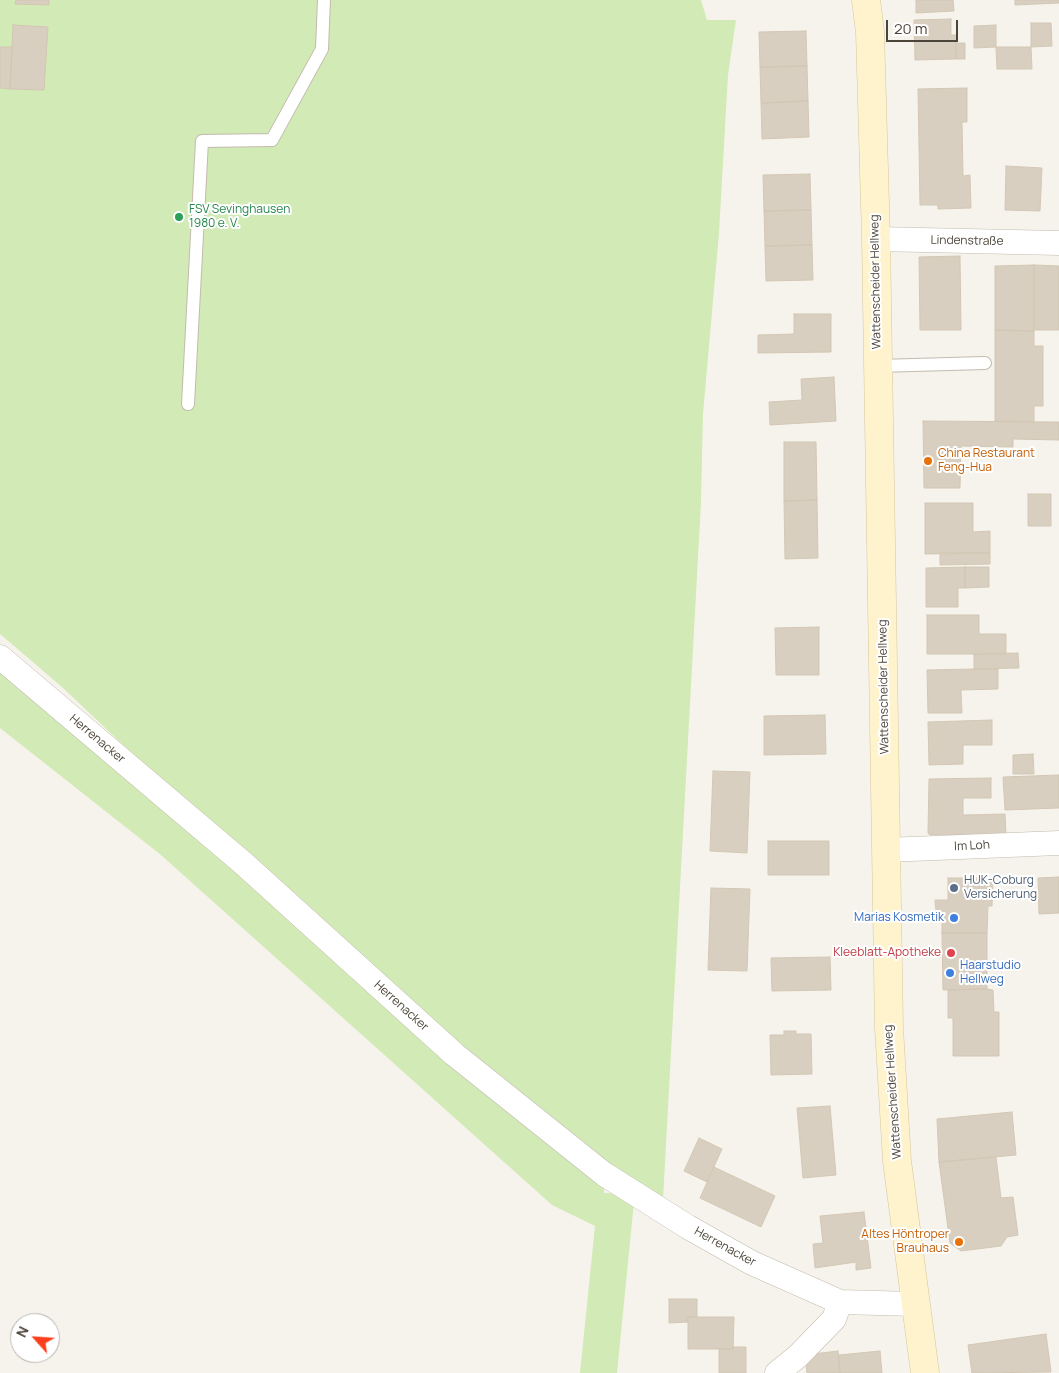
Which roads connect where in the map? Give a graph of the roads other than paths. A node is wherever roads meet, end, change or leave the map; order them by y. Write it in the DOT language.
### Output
graph roads {
  1 [pos="324,0"];
  2 [pos="866,0"];
  3 [pos="876,239"];
  4 [pos="1059,242"];
  5 [pos="984,363"];
  6 [pos="878,366"];
  7 [pos="188,404"];
  8 [pos="0,657"];
  9 [pos="1059,843"];
  10 [pos="886,850"];
  11 [pos="840,1302"];
  12 [pos="915,1304"];
  13 [pos="777,1373"];
  14 [pos="925,1373"];
  1 -- 7 [label="lane"];
  2 -- 3 [label="main road, Wattenscheider Hellweg"];
  3 -- 4 [label="street, Lindenstraße"];
  3 -- 6 [label="main road, Wattenscheider Hellweg"];
  5 -- 6 [label="lane"];
  6 -- 10 [label="main road, Wattenscheider Hellweg"];
  8 -- 11 [label="street, Herrenacker"];
  9 -- 10 [label="street, Im Loh"];
  10 -- 12 [label="main road, Wattenscheider Hellweg"];
  11 -- 12 [label="street, Herrenacker"];
  11 -- 13 [label="street"];
  12 -- 14 [label="main road, Wattenscheider Hellweg"];
}
